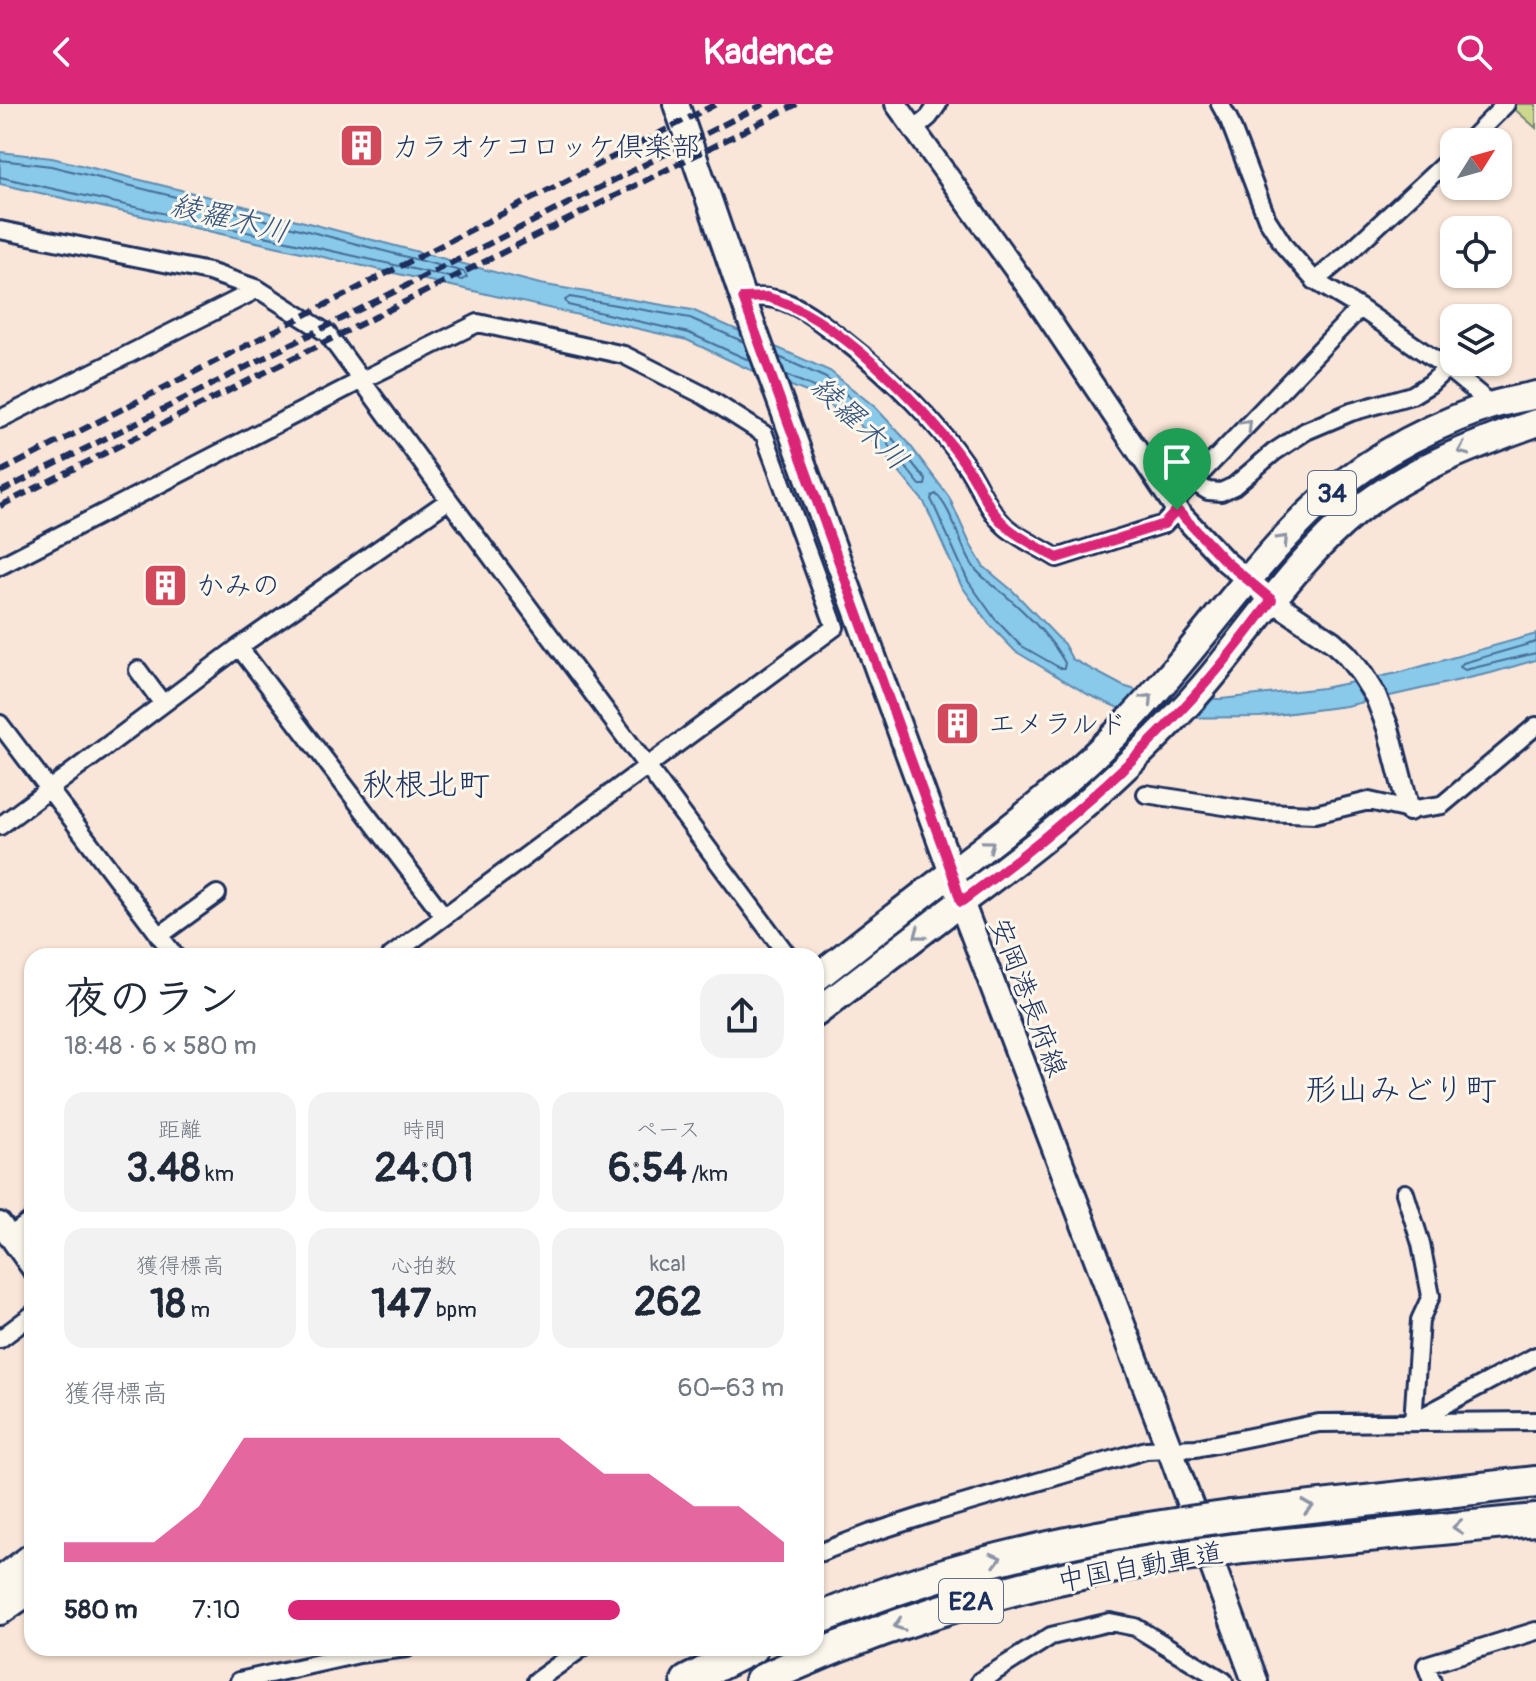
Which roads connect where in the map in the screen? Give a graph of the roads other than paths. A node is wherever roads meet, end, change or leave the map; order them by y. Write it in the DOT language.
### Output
graph roads {
  1 [pos="676,104"];
  2 [pos="896,104"];
  3 [pos="938,104"];
  4 [pos="1220,104"];
  5 [pos="1506,104"];
  6 [pos="1482,128"];
  7 [pos="915,129"];
  8 [pos="1440,168"];
  9 [pos="0,230"];
  10 [pos="1315,281"];
  11 [pos="258,289"];
  12 [pos="745,304"];
  13 [pos="1360,308"];
  14 [pos="1440,363"];
  15 [pos="1440,375"];
  16 [pos="1457,376"];
  17 [pos="362,380"];
  18 [pos="1536,395"];
  19 [pos="1484,408"];
  20 [pos="0,419"];
  21 [pos="1536,423"];
  22 [pos="1193,482"];
  23 [pos="449,500"];
  24 [pos="1175,506"];
  25 [pos="0,566"];
  26 [pos="1248,580"];
  27 [pos="1272,600"];
  28 [pos="239,647"];
  29 [pos="138,670"];
  30 [pos="163,704"];
  31 [pos="0,724"];
  32 [pos="1536,726"];
  33 [pos="648,767"];
  34 [pos="50,789"];
  35 [pos="1146,794"];
  36 [pos="1409,810"];
  37 [pos="0,826"];
  38 [pos="952,873"];
  39 [pos="217,894"];
  40 [pos="961,902"];
  41 [pos="444,916"];
  42 [pos="159,936"];
  43 [pos="169,948"];
  44 [pos="402,948"];
  45 [pos="782,948"];
  46 [pos="824,972"];
  47 [pos="824,1000"];
  48 [pos="1405,1193"];
  49 [pos="24,1223"];
  50 [pos="5,1230"];
  51 [pos="24,1257"];
  52 [pos="24,1321"];
  53 [pos="0,1339"];
  54 [pos="1536,1356"];
  55 [pos="1536,1421"];
  56 [pos="1413,1422"];
  57 [pos="1170,1450"];
  58 [pos="1536,1482"];
  59 [pos="1536,1520"];
  60 [pos="824,1551"];
  61 [pos="24,1563"];
  62 [pos="0,1581"];
  63 [pos="24,1594"];
  64 [pos="0,1611"];
  65 [pos="824,1617"];
  66 [pos="1536,1631"];
  67 [pos="824,1654"];
  68 [pos="338,1656"];
  69 [pos="571,1656"];
  70 [pos="736,1656"];
  71 [pos="819,1656"];
  72 [pos="239,1681"];
  73 [pos="536,1681"];
  74 [pos="687,1681"];
  75 [pos="760,1681"];
  76 [pos="980,1681"];
  77 [pos="1224,1681"];
  78 [pos="1255,1681"];
  79 [pos="1432,1681"];
  1 -- 12 [label="main road, 安岡港長府線"];
  2 -- 7 [label="street"];
  3 -- 7 [label="street"];
  4 -- 10 [label="street"];
  5 -- 6 [label="street"];
  7 -- 24 [label="street"];
  8 -- 10 [label="street"];
  9 -- 11 [label="street"];
  10 -- 13 [label="street"];
  11 -- 17 [label="street"];
  11 -- 20 [label="street"];
  12 -- 24 [label="street"];
  12 -- 38 [label="main road, 安岡港長府線"];
  13 -- 14 [label="street"];
  22 -- 13 [label="street, one-way"];
  15 -- 22 [label="street"];
  16 -- 19 [label="street"];
  17 -- 23 [label="street"];
  17 -- 25 [label="street"];
  17 -- 33 [label="street"];
  18 -- 19 [label="main road, 34"];
  26 -- 19 [label="main road, 34, one-way"];
  21 -- 27 [label="main road, 34, one-way"];
  22 -- 24 [label="street"];
  23 -- 28 [label="street"];
  23 -- 33 [label="street"];
  24 -- 26 [label="street"];
  26 -- 27 [label="street"];
  38 -- 26 [label="main road, 34, one-way"];
  27 -- 36 [label="street"];
  27 -- 40 [label="main road, 34"];
  28 -- 30 [label="street"];
  28 -- 41 [label="street"];
  29 -- 30 [label="street"];
  30 -- 34 [label="street"];
  31 -- 34 [label="street"];
  32 -- 36 [label="street"];
  33 -- 41 [label="street"];
  33 -- 45 [label="street"];
  34 -- 37 [label="street"];
  34 -- 42 [label="street"];
  35 -- 36 [label="street"];
  38 -- 40 [label="main road, 安岡港長府線"];
  38 -- 46 [label="main road, 34"];
  39 -- 42 [label="street"];
  40 -- 47 [label="main road, 34, one-way"];
  40 -- 57 [label="main road, 安岡港長府線"];
  41 -- 44 [label="street"];
  42 -- 43 [label="street"];
  48 -- 56 [label="street"];
  49 -- 50 [label="street"];
  50 -- 51 [label="street"];
  52 -- 53 [label="street"];
  54 -- 56 [label="street"];
  55 -- 56 [label="street"];
  56 -- 57 [label="street"];
  57 -- 60 [label="street"];
  57 -- 78 [label="main road, 安岡港長府線"];
  65 -- 58 [label="highway, 中国自動車道 / E2A, one-way, bridge"];
  59 -- 67 [label="highway, 中国自動車道 / E2A, one-way, bridge"];
  61 -- 62 [label="main road"];
  63 -- 64 [label="main road"];
  66 -- 79 [label="street"];
  68 -- 72 [label="street"];
  69 -- 73 [label="street"];
  70 -- 74 [label="highway"];
  71 -- 75 [label="highway, 中国自動車道 / E2A, one-way, bridge"];
  76 -- 77 [label="street"];
}
